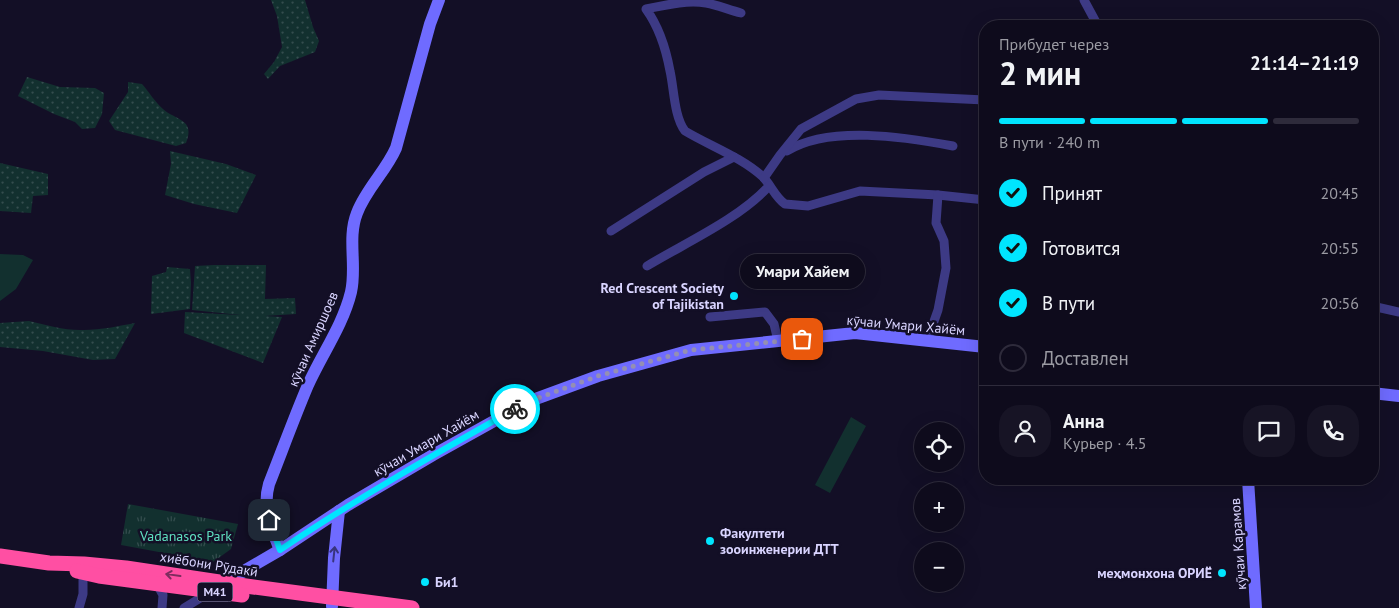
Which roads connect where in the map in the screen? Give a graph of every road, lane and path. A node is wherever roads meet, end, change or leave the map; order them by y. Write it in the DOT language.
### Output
graph roads {
  1 [pos="439,0"];
  2 [pos="1084,0"];
  3 [pos="741,13"];
  4 [pos="1095,20"];
  5 [pos="979,100"];
  6 [pos="953,146"];
  7 [pos="780,155"];
  8 [pos="734,157"];
  9 [pos="767,182"];
  10 [pos="938,195"];
  11 [pos="979,199"];
  12 [pos="611,231"];
  13 [pos="646,266"];
  14 [pos="1379,308"];
  15 [pos="1399,312"];
  16 [pos="710,317"];
  17 [pos="778,341"];
  18 [pos="926,341"];
  19 [pos="979,346"];
  20 [pos="1379,394"];
  21 [pos="1399,396"];
  22 [pos="1248,485"];
  23 [pos="339,511"];
  24 [pos="280,550"];
  25 [pos="0,556"];
  26 [pos="83,568"];
  27 [pos="224,583"];
  28 [pos="157,584"];
  29 [pos="210,592"];
  30 [pos="332,604"];
  31 [pos="79,608"];
  32 [pos="162,608"];
  33 [pos="184,608"];
  34 [pos="348,608"];
  35 [pos="412,608"];
  36 [pos="1256,608"];
  1 -- 24 [label="street, кӯчаи Амиршоев"];
  2 -- 4 [label="street"];
  3 -- 8 [label="street"];
  5 -- 7 [label="street"];
  6 -- 7 [label="street"];
  7 -- 9 [label="street"];
  8 -- 9 [label="street"];
  8 -- 12 [label="street"];
  9 -- 10 [label="street"];
  9 -- 13 [label="street"];
  10 -- 11 [label="street"];
  10 -- 18 [label="street"];
  14 -- 15 [label="street"];
  16 -- 17 [label="street"];
  17 -- 18 [label="street, кӯчаи Умари Хайём"];
  17 -- 23 [label="street, кӯчаи Умари Хайём"];
  18 -- 19 [label="street, кӯчаи Умари Хайём"];
  20 -- 21 [label="street"];
  22 -- 36 [label="street, кӯчаи Карамов"];
  23 -- 24 [label="street, кӯчаи Умари Хайём"];
  30 -- 23 [label="street, one-way"];
  24 -- 27 [label="street, кӯчаи Умари Хайём"];
  25 -- 26 [label="highway, M41"];
  27 -- 26 [label="highway, хиёбони Рӯдакӣ, one-way"];
  26 -- 28 [label="highway, M41"];
  26 -- 31 [label="street"];
  27 -- 29 [label="street, кӯчаи Умари Хайём"];
  27 -- 30 [label="highway, хиёбони Рӯдакӣ"];
  28 -- 29 [label="highway, M41"];
  28 -- 32 [label="street"];
  29 -- 30 [label="highway, M41"];
  29 -- 33 [label="street"];
  30 -- 34 [label="highway, M41"];
  30 -- 35 [label="highway, хиёбони Рӯдакӣ"];
}
